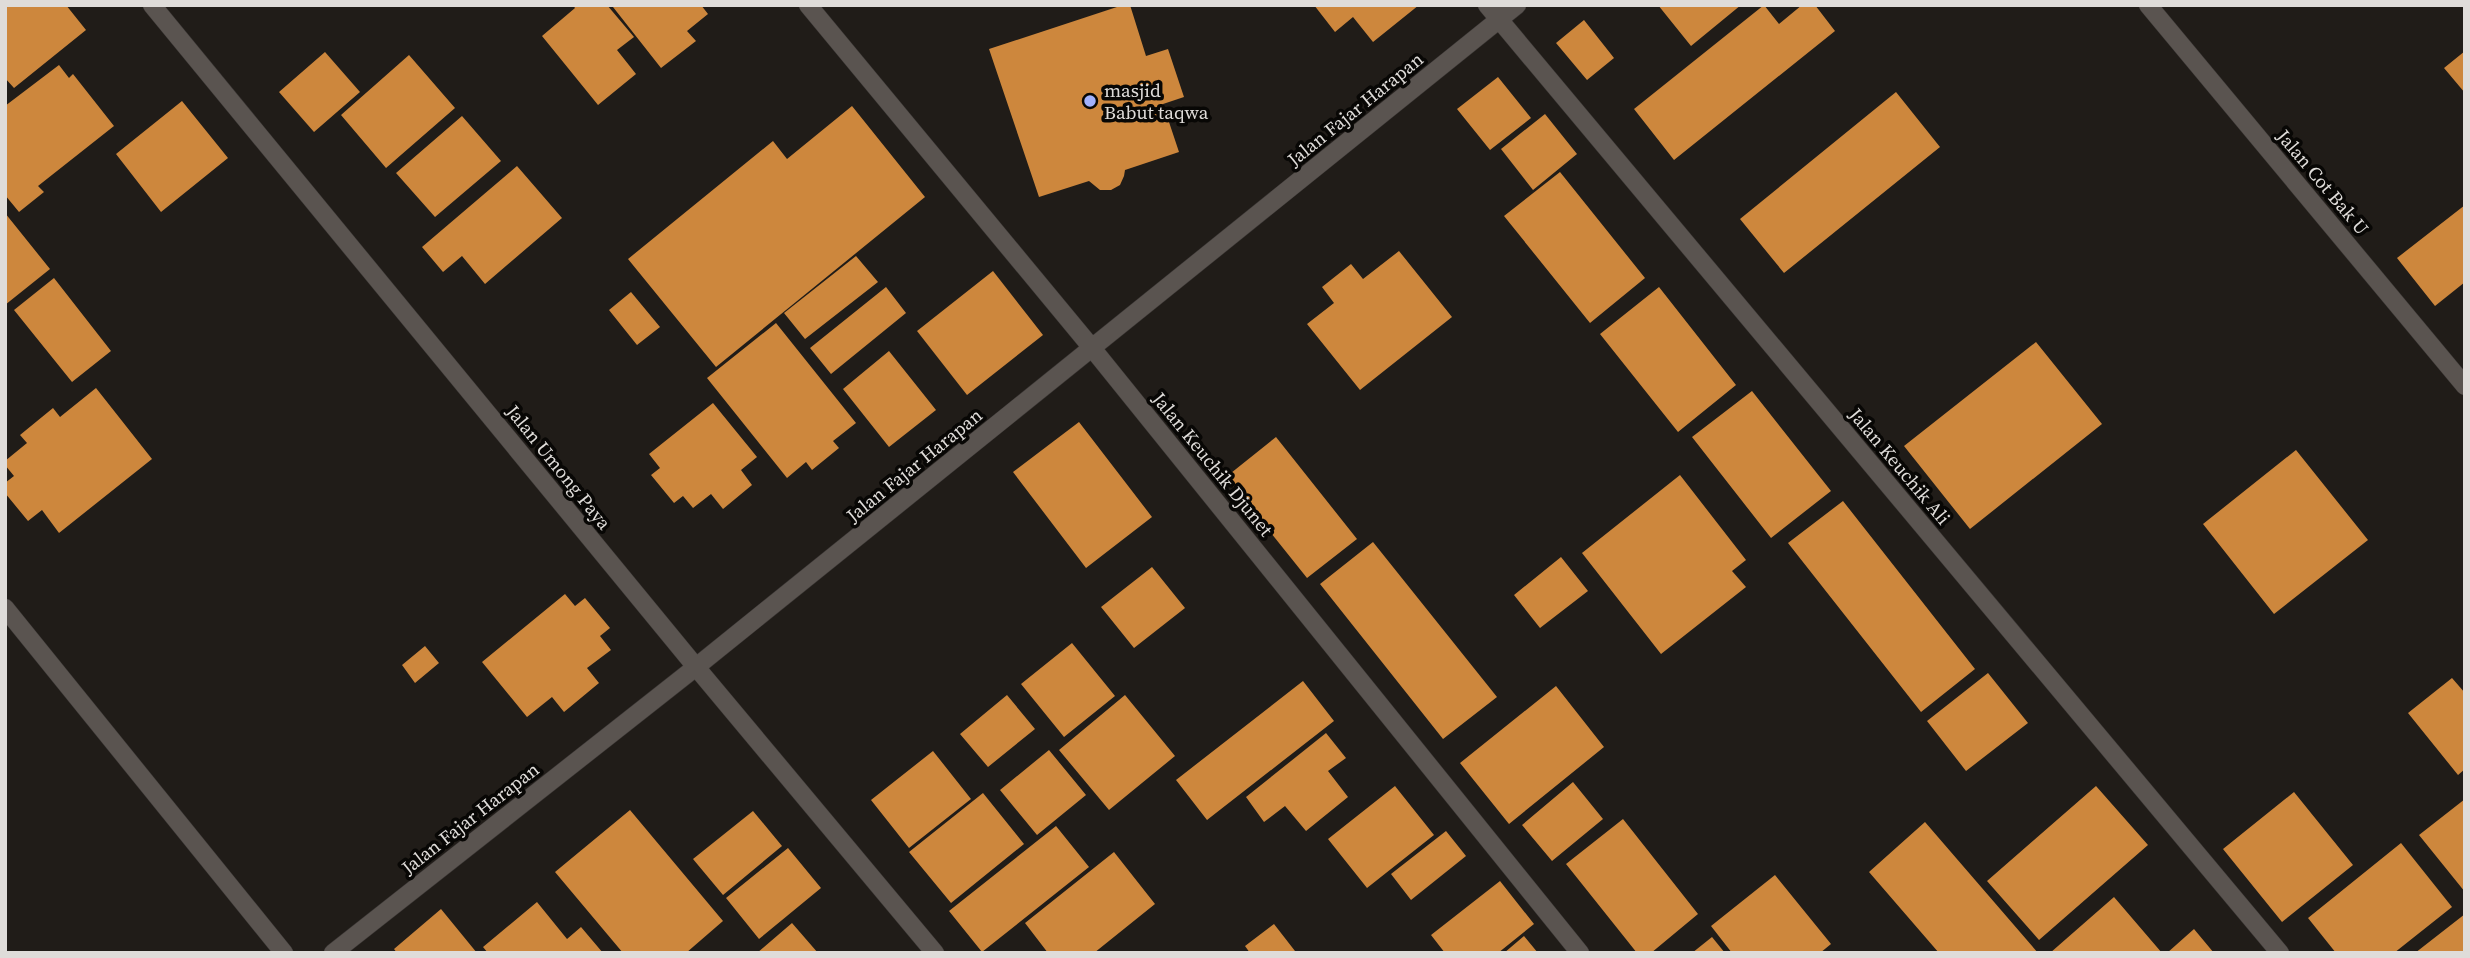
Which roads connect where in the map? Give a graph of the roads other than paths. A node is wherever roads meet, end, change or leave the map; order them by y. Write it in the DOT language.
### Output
graph roads {
  1 [pos="152,5"];
  2 [pos="808,5"];
  3 [pos="1487,5"];
  4 [pos="1517,5"];
  5 [pos="2148,5"];
  6 [pos="1499,19"];
  7 [pos="1092,348"];
  8 [pos="2465,386"];
  9 [pos="5,608"];
  10 [pos="696,667"];
  11 [pos="284,953"];
  12 [pos="333,953"];
  13 [pos="935,953"];
  14 [pos="1580,953"];
  15 [pos="2280,953"];
  1 -- 10 [label="street, Jalan Umong Paya"];
  2 -- 7 [label="street, Jalan Keuchik Djunet"];
  3 -- 6 [label="street, Jalan Keuchik Ali"];
  4 -- 6 [label="street, Jalan Fajar Harapan"];
  5 -- 8 [label="street, Jalan Cot Bak U"];
  6 -- 7 [label="street, Jalan Fajar Harapan"];
  6 -- 15 [label="street, Jalan Keuchik Ali"];
  7 -- 10 [label="street, Jalan Fajar Harapan"];
  7 -- 14 [label="street, Jalan Keuchik Djunet"];
  9 -- 11 [label="street"];
  10 -- 12 [label="street, Jalan Fajar Harapan"];
  10 -- 13 [label="street, Jalan Umong Paya"];
}
